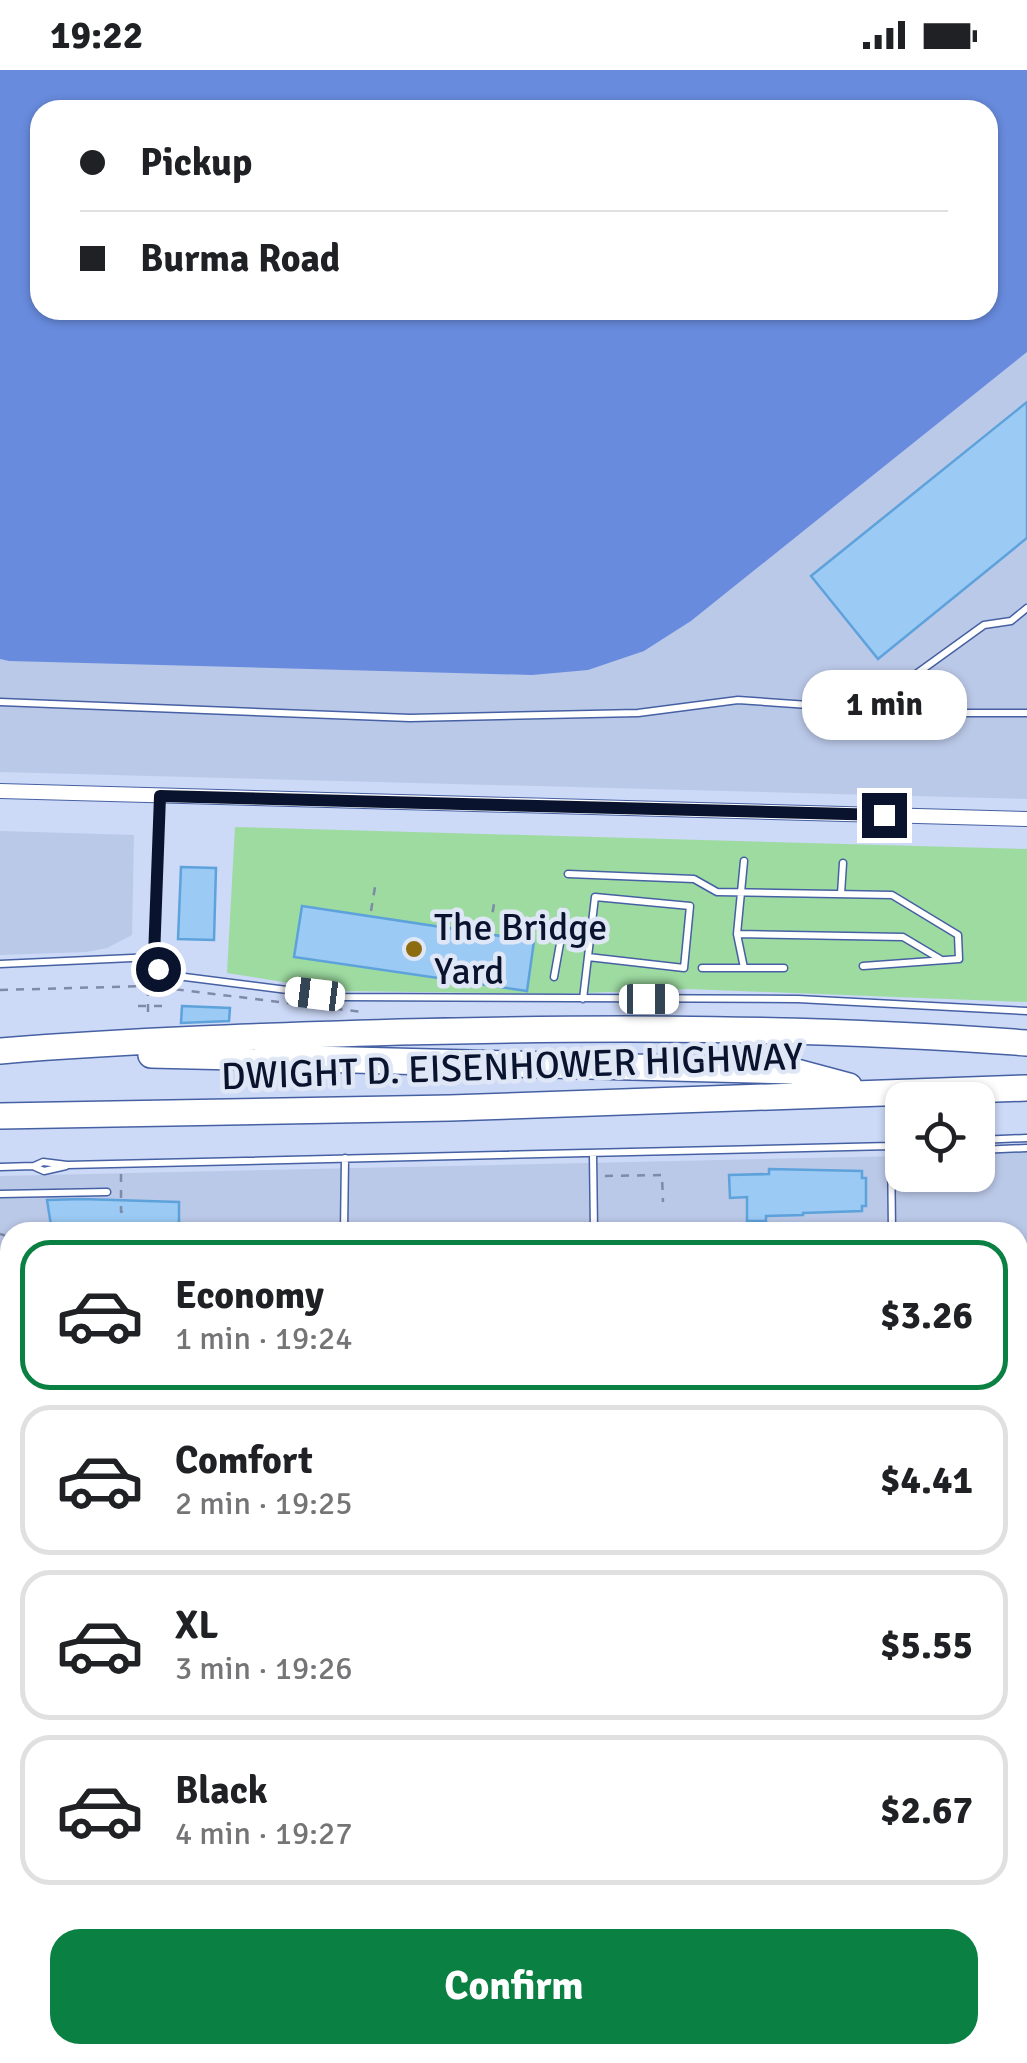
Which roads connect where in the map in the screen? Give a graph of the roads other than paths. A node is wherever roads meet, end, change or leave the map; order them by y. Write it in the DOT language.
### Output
graph roads {
  1 [pos="1027,608"];
  2 [pos="0,702"];
  3 [pos="868,708"];
  4 [pos="1027,713"];
  5 [pos="0,791"];
  6 [pos="160,796"];
  7 [pos="1027,818"];
  8 [pos="744,861"];
  9 [pos="842,863"];
  10 [pos="568,874"];
  11 [pos="741,893"];
  12 [pos="841,894"];
  13 [pos="563,912"];
  14 [pos="737,934"];
  15 [pos="561,938"];
  16 [pos="590,939"];
  17 [pos="154,957"];
  18 [pos="588,957"];
  19 [pos="942,960"];
  20 [pos="0,964"];
  21 [pos="863,966"];
  22 [pos="702,968"];
  23 [pos="744,968"];
  24 [pos="784,968"];
  25 [pos="554,977"];
  26 [pos="583,999"];
  27 [pos="1027,1011"];
  28 [pos="1027,1042"];
  29 [pos="0,1053"];
  30 [pos="1027,1088"];
  31 [pos="873,1092"];
  32 [pos="0,1116"];
  33 [pos="1027,1138"];
  34 [pos="995,1139"];
  35 [pos="885,1146"];
  36 [pos="1027,1148"];
  37 [pos="995,1149"];
  38 [pos="593,1154"];
  39 [pos="345,1158"];
  40 [pos="0,1167"];
  41 [pos="107,1192"];
  42 [pos="892,1192"];
  43 [pos="0,1194"];
  44 [pos="344,1222"];
  45 [pos="594,1222"];
  46 [pos="892,1222"];
  1 -- 3 [label="lane"];
  2 -- 3 [label="lane"];
  3 -- 4 [label="lane"];
  5 -- 6 [label="street"];
  6 -- 7 [label="street"];
  6 -- 17 [label="lane"];
  8 -- 11 [label="lane"];
  9 -- 12 [label="lane"];
  10 -- 11 [label="lane"];
  11 -- 12 [label="lane"];
  11 -- 14 [label="lane"];
  12 -- 19 [label="lane"];
  13 -- 15 [label="lane"];
  14 -- 19 [label="lane"];
  14 -- 23 [label="lane"];
  15 -- 16 [label="lane"];
  15 -- 25 [label="lane"];
  16 -- 18 [label="lane"];
  16 -- 18 [label="lane"];
  17 -- 20 [label="lane"];
  17 -- 26 [label="lane"];
  18 -- 26 [label="lane"];
  19 -- 21 [label="lane"];
  22 -- 23 [label="lane"];
  23 -- 24 [label="lane"];
  26 -- 27 [label="lane"];
  28 -- 29 [label="highway"];
  29 -- 31 [label="highway"];
  30 -- 31 [label="highway, DWIGHT D. EISENHOWER HIGHWAY"];
  31 -- 32 [label="highway, DWIGHT D. EISENHOWER HIGHWAY"];
  33 -- 34 [label="lane"];
  35 -- 38 [label="lane"];
  36 -- 37 [label="lane"];
  38 -- 39 [label="lane"];
  38 -- 45 [label="lane"];
  39 -- 40 [label="lane"];
  39 -- 44 [label="lane"];
  41 -- 43 [label="lane"];
  42 -- 46 [label="lane"];
}
